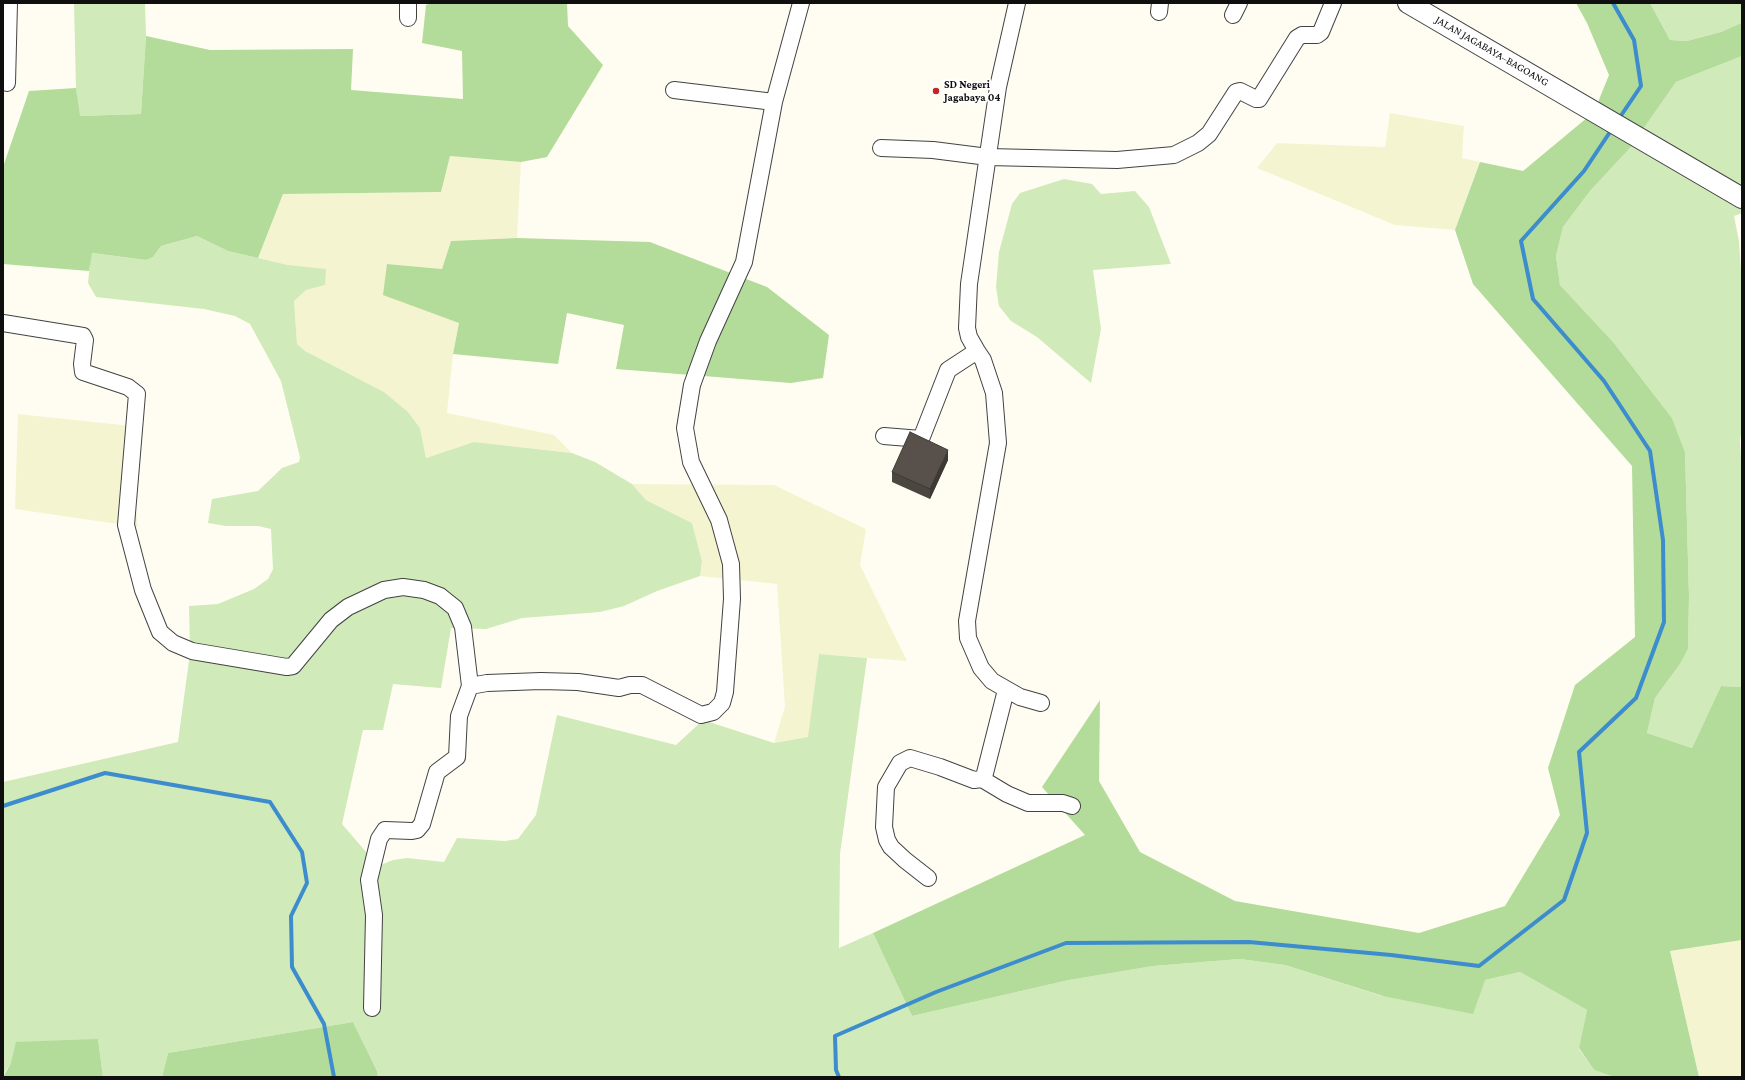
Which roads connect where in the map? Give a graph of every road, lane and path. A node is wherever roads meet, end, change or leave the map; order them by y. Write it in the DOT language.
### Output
graph roads {
  1 [pos="9,3"];
  2 [pos="801,3"];
  3 [pos="1017,3"];
  4 [pos="1333,3"];
  5 [pos="1414,4"];
  6 [pos="7,83"];
  7 [pos="674,90"];
  8 [pos="774,102"];
  9 [pos="880,148"];
  10 [pos="988,157"];
  11 [pos="1742,198"];
  12 [pos="3,323"];
  13 [pos="977,351"];
  14 [pos="884,436"];
  15 [pos="470,686"];
  16 [pos="1006,690"];
  17 [pos="1041,703"];
  18 [pos="982,779"];
  19 [pos="1072,806"];
  20 [pos="928,878"];
  21 [pos="372,1008"];
  1 -- 6 [label="street"];
  2 -- 8 [label="street"];
  3 -- 10 [label="street"];
  4 -- 10 [label="street"];
  5 -- 11 [label="street, JALAN JAGABAYA–BAGOANG"];
  7 -- 8 [label="street"];
  8 -- 15 [label="street"];
  9 -- 10 [label="street"];
  10 -- 13 [label="street"];
  12 -- 15 [label="street"];
  13 -- 14 [label="street"];
  13 -- 16 [label="street"];
  15 -- 21 [label="street"];
  16 -- 17 [label="street"];
  16 -- 18 [label="street"];
  18 -- 19 [label="street"];
  18 -- 20 [label="street"];
}
